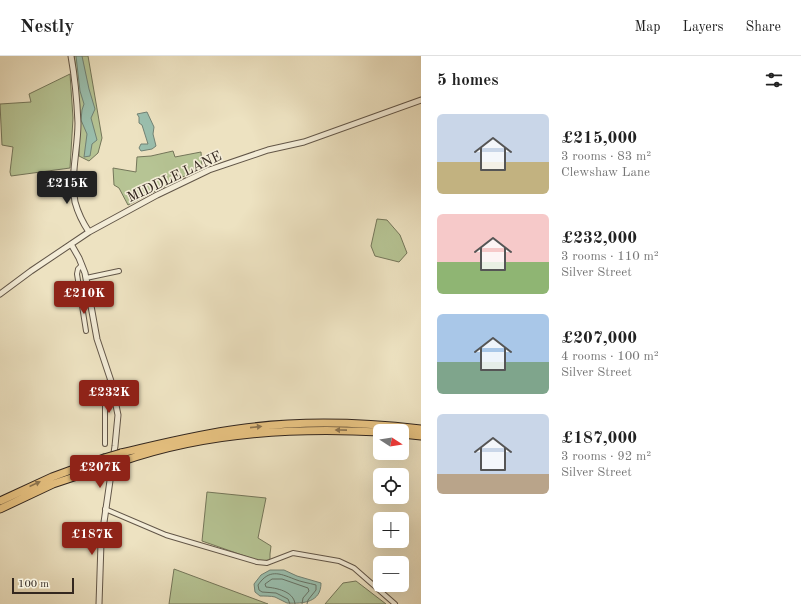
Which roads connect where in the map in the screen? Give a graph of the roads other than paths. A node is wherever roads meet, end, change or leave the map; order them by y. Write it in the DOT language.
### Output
graph roads {
  1 [pos="71,56"];
  2 [pos="421,100"];
  3 [pos="89,232"];
  4 [pos="71,244"];
  5 [pos="82,265"];
  6 [pos="119,271"];
  7 [pos="86,278"];
  8 [pos="0,294"];
  9 [pos="86,330"];
  10 [pos="111,381"];
  11 [pos="421,429"];
  12 [pos="373,432"];
  13 [pos="409,435"];
  14 [pos="421,436"];
  15 [pos="105,444"];
  16 [pos="0,501"];
  17 [pos="0,509"];
  18 [pos="105,509"];
  19 [pos="99,604"];
  20 [pos="394,604"];
  1 -- 3 [label="street"];
  2 -- 3 [label="street, MIDDLE LANE"];
  3 -- 4 [label="street, MIDDLE LANE"];
  4 -- 5 [label="street"];
  4 -- 8 [label="street, MIDDLE LANE"];
  5 -- 7 [label="street"];
  5 -- 9 [label="street"];
  6 -- 7 [label="street"];
  7 -- 10 [label="street"];
  10 -- 15 [label="street"];
  10 -- 18 [label="street"];
  16 -- 11 [label="highway, one-way, bridge"];
  12 -- 17 [label="highway, one-way, bridge"];
  13 -- 14 [label="highway"];
  18 -- 19 [label="street"];
  18 -- 20 [label="street"];
}
